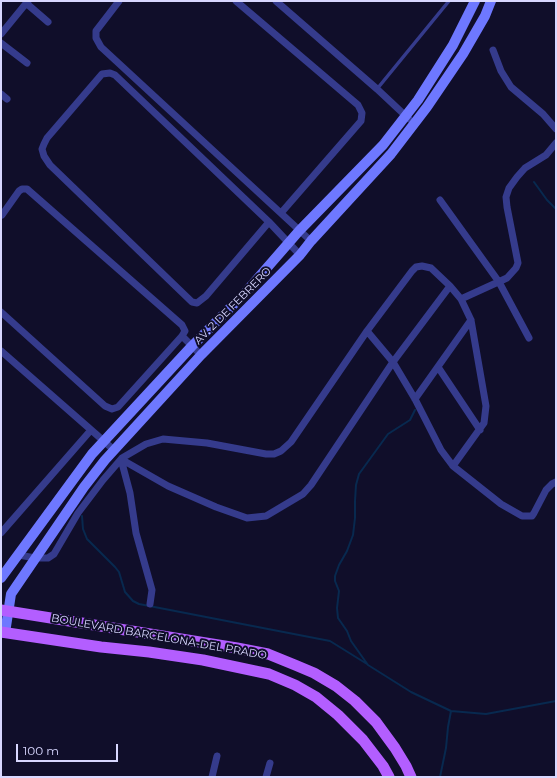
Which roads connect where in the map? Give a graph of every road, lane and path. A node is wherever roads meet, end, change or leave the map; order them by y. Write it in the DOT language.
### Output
graph roads {
  1 [pos="119,1"];
  2 [pos="236,1"];
  3 [pos="276,1"];
  4 [pos="449,1"];
  5 [pos="476,1"];
  6 [pos="491,1"];
  7 [pos="27,2"];
  8 [pos="48,22"];
  9 [pos="1,34"];
  10 [pos="1,43"];
  11 [pos="493,50"];
  12 [pos="27,63"];
  13 [pos="376,89"];
  14 [pos="1,94"];
  15 [pos="7,99"];
  16 [pos="405,115"];
  17 [pos="412,124"];
  18 [pos="556,129"];
  19 [pos="556,143"];
  20 [pos="440,200"];
  21 [pos="281,213"];
  22 [pos="2,215"];
  23 [pos="269,222"];
  24 [pos="299,231"];
  25 [pos="311,241"];
  26 [pos="289,243"];
  27 [pos="300,255"];
  28 [pos="500,282"];
  29 [pos="450,286"];
  30 [pos="461,299"];
  31 [pos="1,312"];
  32 [pos="471,320"];
  33 [pos="367,331"];
  34 [pos="182,336"];
  35 [pos="529,338"];
  36 [pos="192,346"];
  37 [pos="1,351"];
  38 [pos="201,355"];
  39 [pos="393,362"];
  40 [pos="438,367"];
  41 [pos="415,399"];
  42 [pos="91,430"];
  43 [pos="480,430"];
  44 [pos="104,441"];
  45 [pos="114,450"];
  46 [pos="453,466"];
  47 [pos="556,482"];
  48 [pos="1,533"];
  49 [pos="18,555"];
  50 [pos="35,558"];
  51 [pos="1,578"];
  52 [pos="150,604"];
  53 [pos="4,611"];
  54 [pos="3,632"];
  55 [pos="217,756"];
  56 [pos="270,762"];
  57 [pos="212,777"];
  58 [pos="266,777"];
  59 [pos="390,777"];
  60 [pos="411,777"];
  1 -- 21 [label="street"];
  2 -- 21 [label="street"];
  3 -- 13 [label="street"];
  4 -- 13 [label="lane"];
  5 -- 16 [label="main road, AV. 2 DE FEBRERO"];
  6 -- 17 [label="main road, AV. 2 DE FEBRERO"];
  7 -- 8 [label="street"];
  7 -- 9 [label="street"];
  10 -- 12 [label="street"];
  11 -- 18 [label="street"];
  13 -- 16 [label="street"];
  14 -- 15 [label="street"];
  16 -- 17 [label="street"];
  16 -- 24 [label="main road, AV. 2 DE FEBRERO"];
  17 -- 25 [label="main road, AV. 2 DE FEBRERO"];
  19 -- 28 [label="street"];
  20 -- 28 [label="street"];
  21 -- 24 [label="street"];
  22 -- 34 [label="street"];
  23 -- 23 [label="street"];
  23 -- 26 [label="street"];
  24 -- 25 [label="street"];
  24 -- 26 [label="main road, AV. 2 DE FEBRERO"];
  25 -- 27 [label="main road, AV. 2 DE FEBRERO"];
  26 -- 27 [label="street"];
  26 -- 36 [label="main road, AV. 2 DE FEBRERO"];
  27 -- 38 [label="main road, AV. 2 DE FEBRERO"];
  28 -- 30 [label="street"];
  28 -- 35 [label="street"];
  29 -- 30 [label="street"];
  29 -- 33 [label="street"];
  29 -- 39 [label="street"];
  30 -- 32 [label="street"];
  31 -- 34 [label="street"];
  32 -- 40 [label="street"];
  32 -- 43 [label="street"];
  33 -- 39 [label="street"];
  33 -- 50 [label="street"];
  34 -- 36 [label="street"];
  36 -- 38 [label="street"];
  36 -- 44 [label="main road, AV. 2 DE FEBRERO"];
  37 -- 42 [label="street"];
  38 -- 45 [label="main road, AV. 2 DE FEBRERO"];
  39 -- 41 [label="street"];
  39 -- 52 [label="street"];
  40 -- 41 [label="street"];
  40 -- 43 [label="street"];
  41 -- 46 [label="street"];
  42 -- 44 [label="street"];
  42 -- 48 [label="street"];
  43 -- 46 [label="street"];
  44 -- 45 [label="street"];
  44 -- 49 [label="main road, AV. 2 DE FEBRERO"];
  45 -- 50 [label="main road, AV. 2 DE FEBRERO"];
  46 -- 47 [label="street"];
  49 -- 50 [label="street"];
  49 -- 51 [label="main road, AV. 2 DE FEBRERO"];
  50 -- 53 [label="main road, AV. 2 DE FEBRERO"];
  53 -- 54 [label="main road, AV. 2 DE FEBRERO"];
  53 -- 60 [label="main road, BOULEVARD BARCELONA-DEL PRADO"];
  54 -- 59 [label="main road, BOULEVARD BARCELONA-DEL PRADO"];
  55 -- 57 [label="street"];
  56 -- 58 [label="street"];
}
